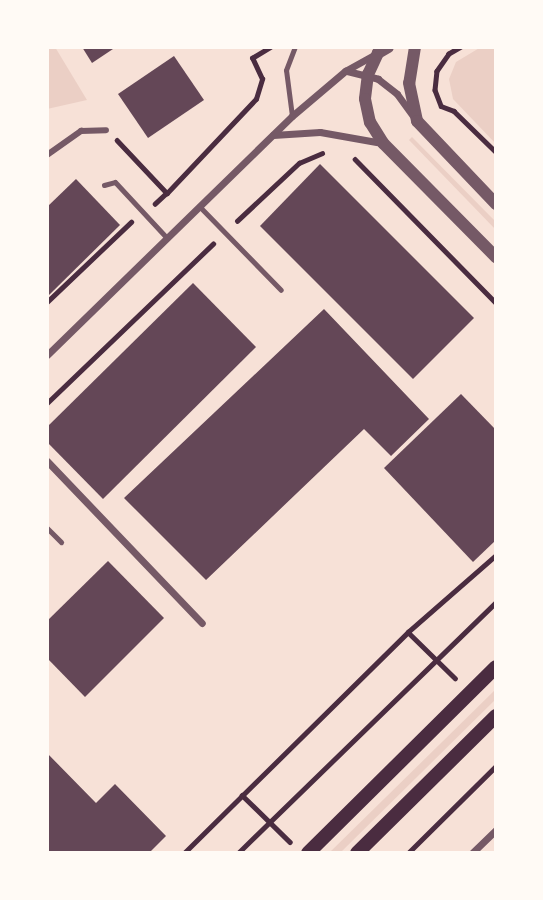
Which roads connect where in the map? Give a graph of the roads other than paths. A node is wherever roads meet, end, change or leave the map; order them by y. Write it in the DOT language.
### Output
graph roads {
  1 [pos="295,47"];
  2 [pos="415,47"];
  3 [pos="383,50"];
  4 [pos="345,71"];
  5 [pos="368,74"];
  6 [pos="292,116"];
  7 [pos="417,121"];
  8 [pos="106,130"];
  9 [pos="272,135"];
  10 [pos="383,143"];
  11 [pos="47,155"];
  12 [pos="104,184"];
  13 [pos="496,204"];
  14 [pos="200,206"];
  15 [pos="167,238"];
  16 [pos="496,257"];
  17 [pos="281,290"];
  18 [pos="47,355"];
  19 [pos="47,461"];
  20 [pos="47,528"];
  21 [pos="61,542"];
  22 [pos="202,623"];
  23 [pos="496,667"];
  24 [pos="496,716"];
  25 [pos="496,830"];
  26 [pos="308,853"];
  27 [pos="357,853"];
  28 [pos="472,853"];
  1 -- 6 [label="lane"];
  2 -- 7 [label="street"];
  3 -- 4 [label="street"];
  3 -- 5 [label="street"];
  4 -- 5 [label="street"];
  4 -- 6 [label="street"];
  5 -- 7 [label="street"];
  5 -- 10 [label="street"];
  6 -- 9 [label="street"];
  7 -- 13 [label="street"];
  8 -- 11 [label="street"];
  9 -- 10 [label="street"];
  9 -- 14 [label="street"];
  10 -- 16 [label="street"];
  12 -- 15 [label="lane"];
  14 -- 15 [label="street"];
  14 -- 17 [label="lane"];
  15 -- 18 [label="street"];
  19 -- 22 [label="street"];
  20 -- 21 [label="lane"];
  23 -- 26 [label="main road"];
  24 -- 27 [label="main road"];
  25 -- 28 [label="street"];
}
